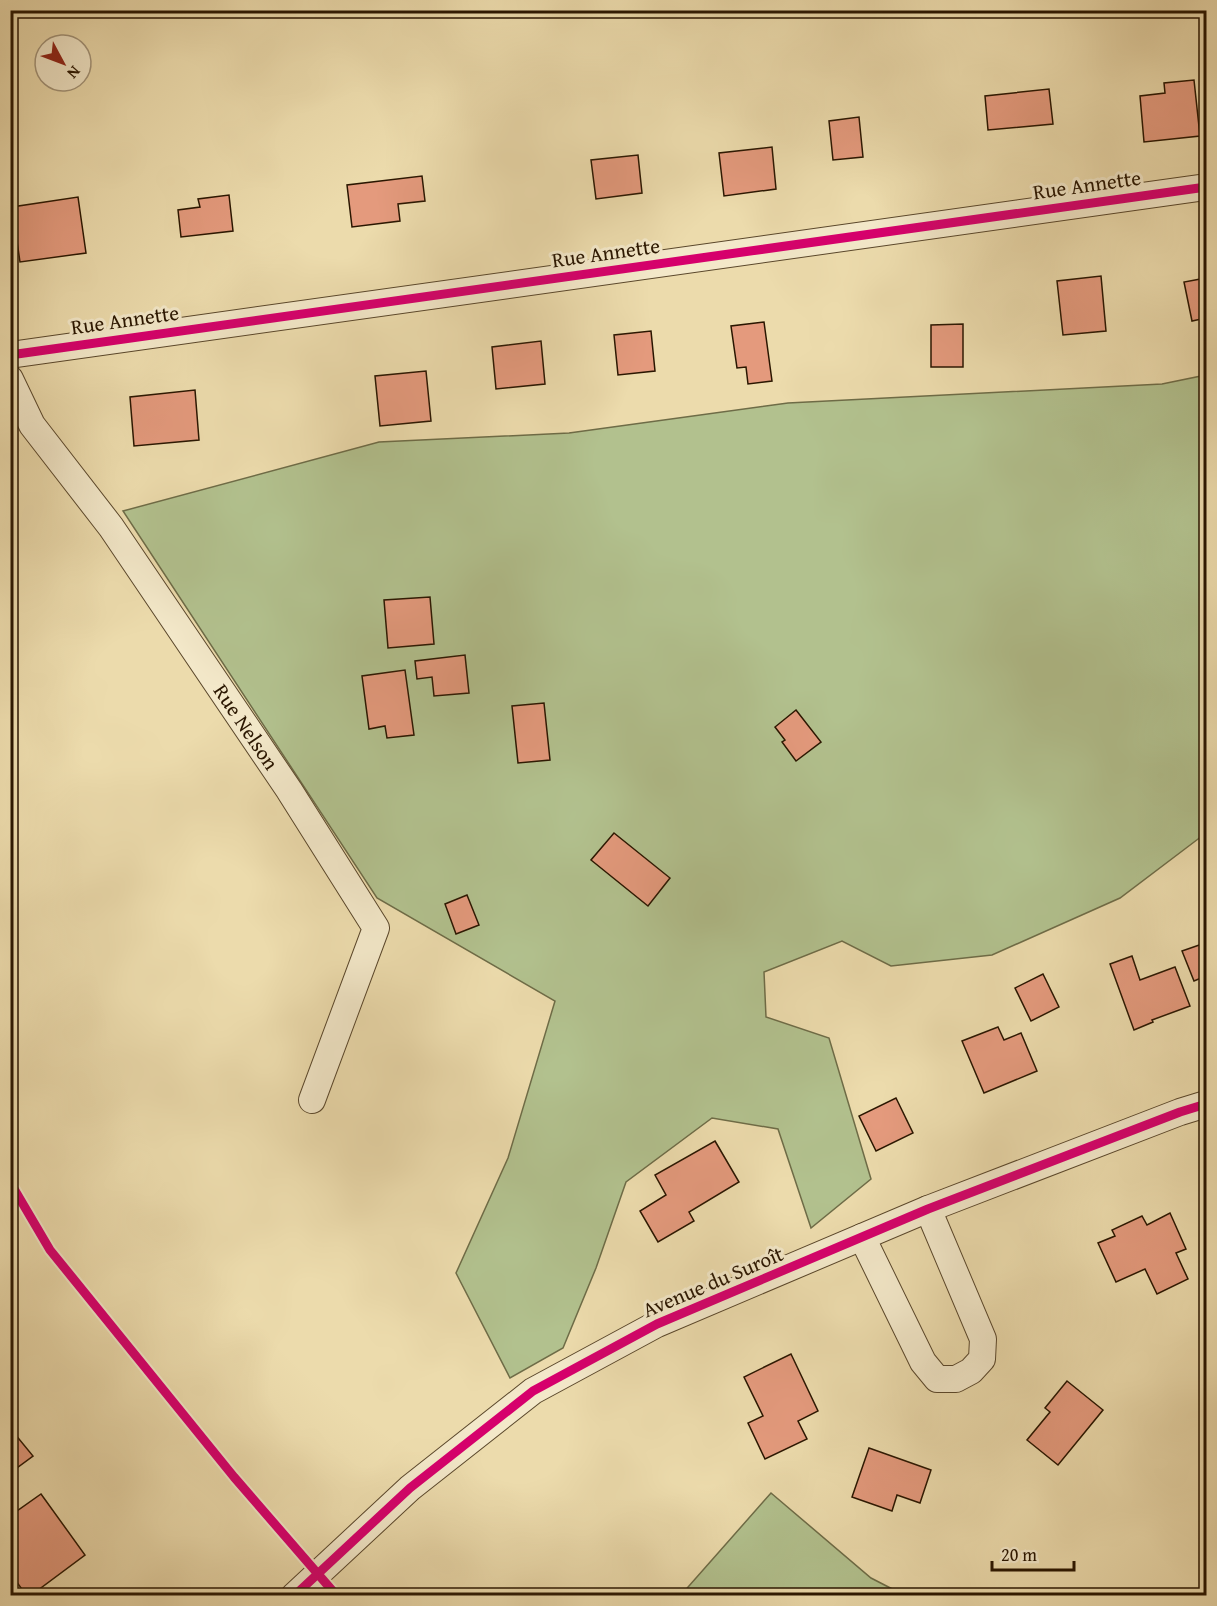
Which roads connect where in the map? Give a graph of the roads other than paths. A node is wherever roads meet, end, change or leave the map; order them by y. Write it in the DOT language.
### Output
graph roads {
  1 [pos="1206,187"];
  2 [pos="10,355"];
  3 [pos="10,379"];
  4 [pos="312,1100"];
  5 [pos="1206,1104"];
  6 [pos="928,1209"];
  7 [pos="862,1237"];
  8 [pos="294,1596"];
  1 -- 2 [label="street, Rue Annette"];
  3 -- 4 [label="street, Rue Nelson"];
  5 -- 6 [label="street, Avenue du Suroît"];
  6 -- 7 [label="street, Avenue du Suroît"];
  6 -- 7 [label="street"];
  7 -- 8 [label="street, Avenue du Suroît"];
}
